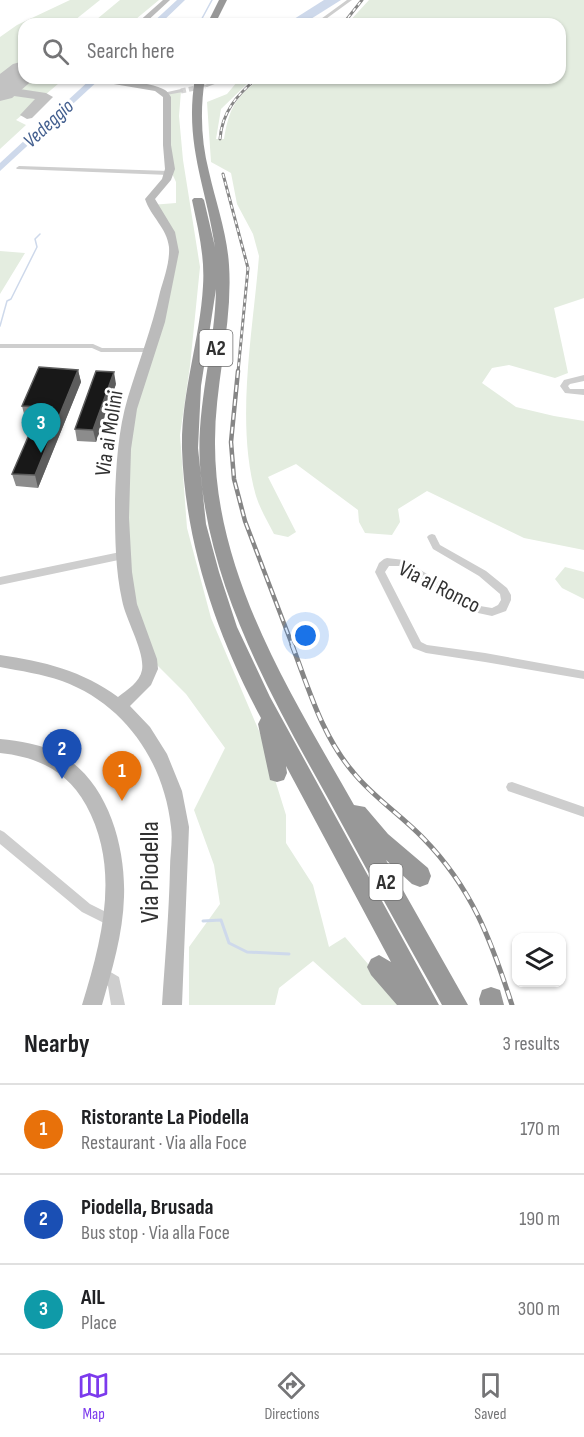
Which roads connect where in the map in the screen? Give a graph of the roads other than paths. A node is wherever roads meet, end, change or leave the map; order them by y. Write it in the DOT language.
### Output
graph roads {
  1 [pos="167,0"];
  2 [pos="223,0"];
  3 [pos="231,0"];
  4 [pos="350,0"];
  5 [pos="147,18"];
  6 [pos="214,18"];
  7 [pos="222,18"];
  8 [pos="324,18"];
  9 [pos="122,84"];
  10 [pos="191,84"];
  11 [pos="203,84"];
  12 [pos="181,91"];
  13 [pos="165,93"];
  14 [pos="20,168"];
  15 [pos="170,171"];
  16 [pos="0,346"];
  17 [pos="149,350"];
  18 [pos="584,378"];
  19 [pos="584,392"];
  20 [pos="432,537"];
  21 [pos="125,555"];
  22 [pos="0,581"];
  23 [pos="0,662"];
  24 [pos="584,675"];
  25 [pos="262,702"];
  26 [pos="120,705"];
  27 [pos="0,746"];
  28 [pos="316,759"];
  29 [pos="277,773"];
  30 [pos="512,788"];
  31 [pos="584,812"];
  32 [pos="0,836"];
  33 [pos="420,876"];
  34 [pos="113,921"];
  35 [pos="379,967"];
  36 [pos="102,974"];
  37 [pos="92,1005"];
  38 [pos="118,1005"];
  39 [pos="172,1005"];
  40 [pos="413,1005"];
  41 [pos="427,1005"];
  42 [pos="456,1005"];
  1 -- 5 [label="street"];
  2 -- 6 [label="highway"];
  3 -- 7 [label="highway"];
  4 -- 8 [label="street"];
  9 -- 13 [label="street"];
  10 -- 25 [label="highway, A2"];
  11 -- 28 [label="highway, A2"];
  12 -- 13 [label="street"];
  13 -- 15 [label="street"];
  14 -- 15 [label="street"];
  15 -- 17 [label="street, Via ai Molini"];
  16 -- 17 [label="street"];
  17 -- 21 [label="street, Via ai Molini"];
  18 -- 19 [label="street"];
  20 -- 24 [label="street, Via al Ronco"];
  21 -- 22 [label="street"];
  21 -- 26 [label="street, Via ai Molini"];
  23 -- 26 [label="street, Via Piodella"];
  25 -- 29 [label="highway, A2"];
  25 -- 41 [label="highway, A2"];
  26 -- 39 [label="street, Via Piodella"];
  27 -- 34 [label="street"];
  28 -- 33 [label="highway, A2"];
  28 -- 42 [label="highway, A2"];
  30 -- 31 [label="street"];
  32 -- 34 [label="street"];
  34 -- 36 [label="street"];
  35 -- 40 [label="highway"];
  36 -- 37 [label="street"];
  36 -- 38 [label="street"];
}
